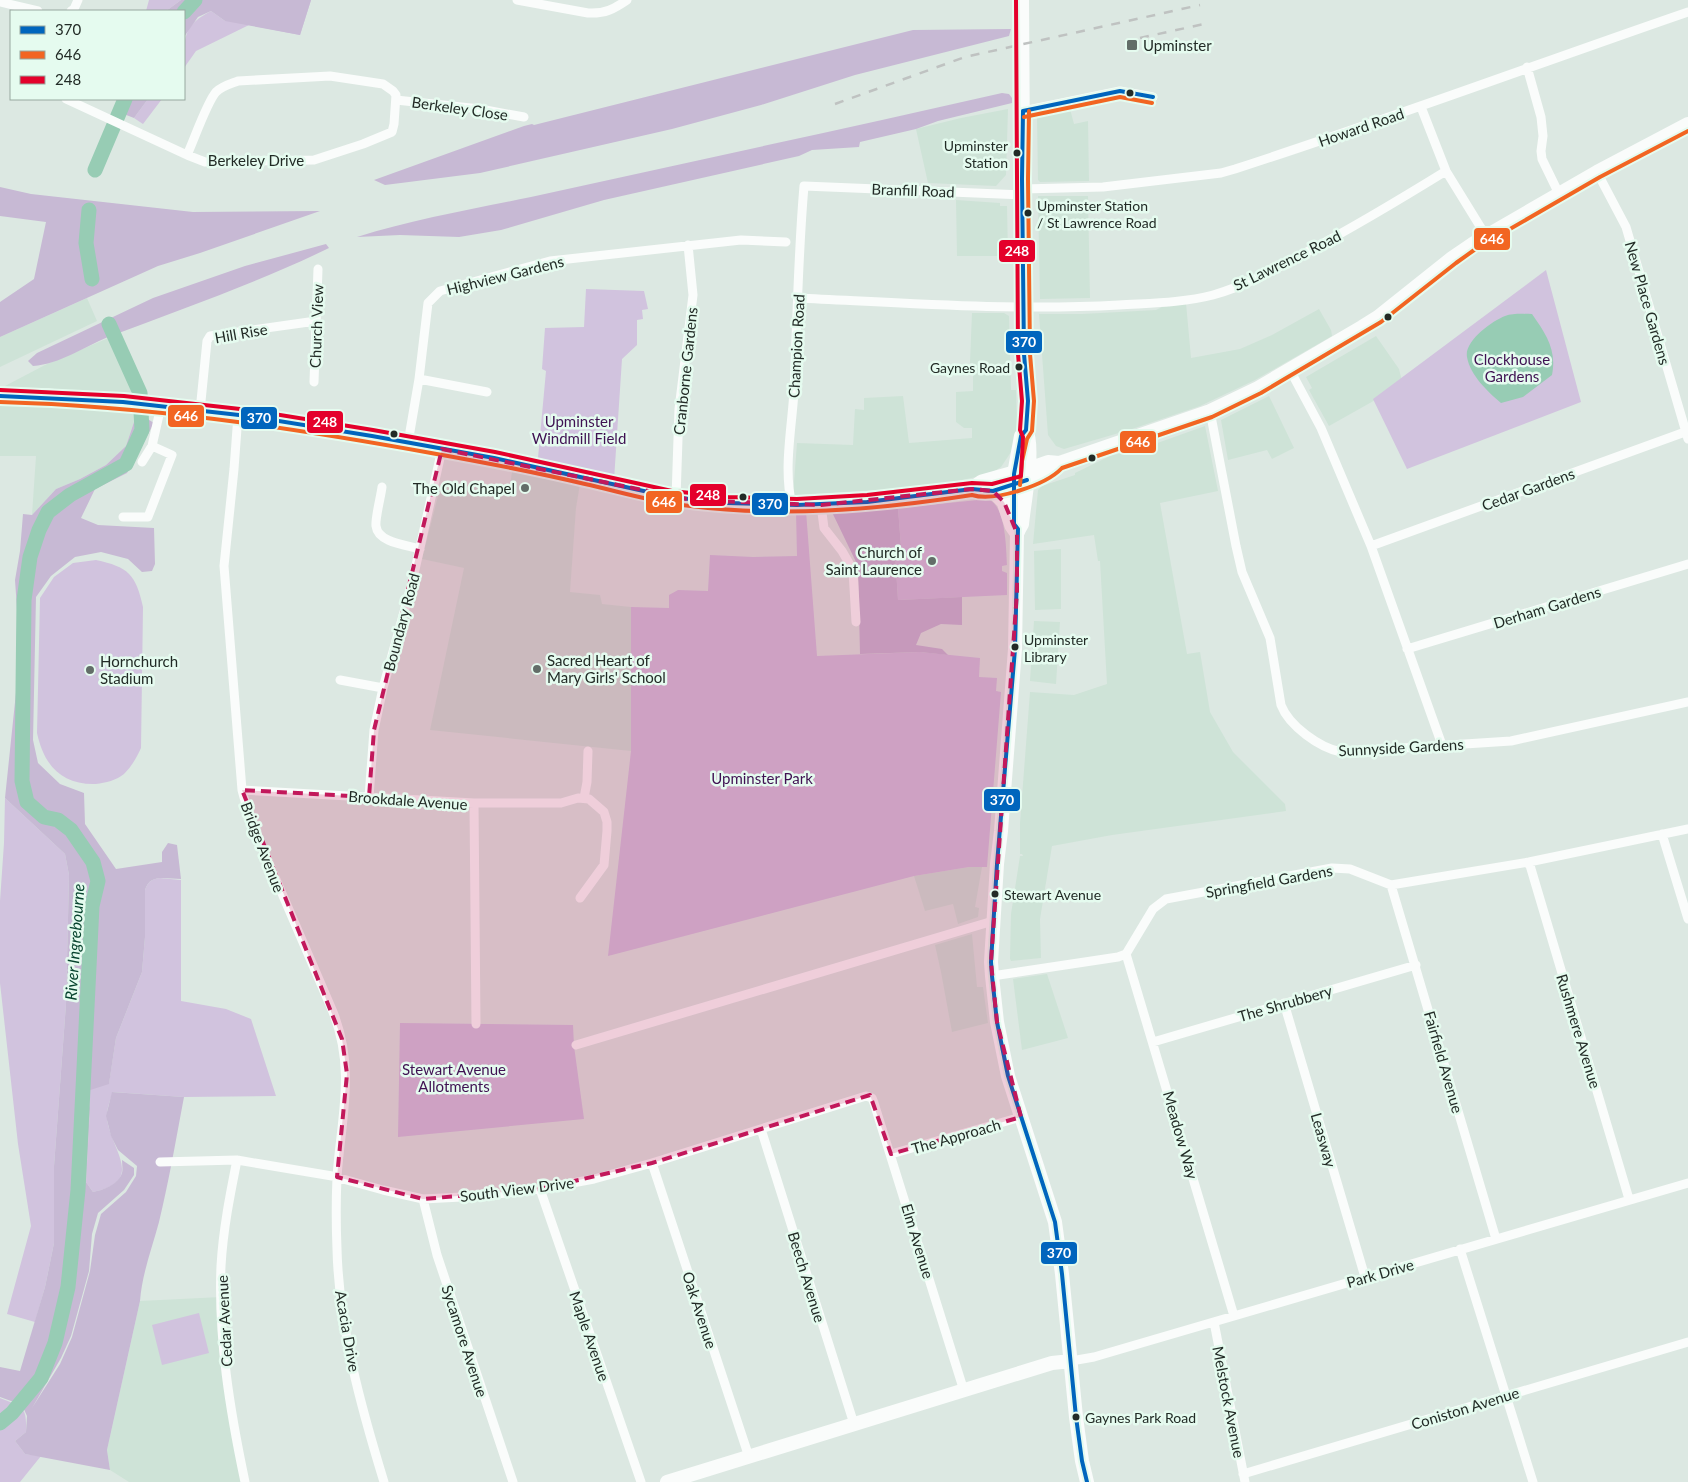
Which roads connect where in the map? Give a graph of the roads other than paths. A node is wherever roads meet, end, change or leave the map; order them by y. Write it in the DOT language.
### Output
graph roads {
  1 [pos="518,0"];
  2 [pos="627,0"];
  3 [pos="1022,0"];
  4 [pos="0,2"];
  5 [pos="32,10"];
  6 [pos="1688,12"];
  7 [pos="1526,68"];
  8 [pos="1153,97"];
  9 [pos="68,100"];
  10 [pos="396,100"];
  11 [pos="1421,107"];
  12 [pos="1023,111"];
  13 [pos="524,117"];
  14 [pos="1688,124"];
  15 [pos="187,155"];
  16 [pos="1446,171"];
  17 [pos="1597,172"];
  18 [pos="804,186"];
  19 [pos="1022,192"];
  20 [pos="1559,194"];
  21 [pos="1486,236"];
  22 [pos="786,242"];
  23 [pos="688,244"];
  24 [pos="318,269"];
  25 [pos="798,298"];
  26 [pos="1024,307"];
  27 [pos="316,322"];
  28 [pos="1290,370"];
  29 [pos="419,379"];
  30 [pos="314,382"];
  31 [pos="487,392"];
  32 [pos="0,396"];
  33 [pos="148,405"];
  34 [pos="200,411"];
  35 [pos="1210,412"];
  36 [pos="238,415"];
  37 [pos="1027,427"];
  38 [pos="1687,436"];
  39 [pos="408,443"];
  40 [pos="152,446"];
  41 [pos="442,449"];
  42 [pos="142,462"];
  43 [pos="1062,462"];
  44 [pos="1020,477"];
  45 [pos="382,486"];
  46 [pos="972,489"];
  47 [pos="993,491"];
  48 [pos="676,498"];
  49 [pos="792,505"];
  50 [pos="821,505"];
  51 [pos="123,517"];
  52 [pos="1018,531"];
  53 [pos="1371,546"];
  54 [pos="420,548"];
  55 [pos="1688,564"];
  56 [pos="856,622"];
  57 [pos="1407,649"];
  58 [pos="340,680"];
  59 [pos="383,688"];
  60 [pos="1688,702"];
  61 [pos="1442,745"];
  62 [pos="588,751"];
  63 [pos="242,790"];
  64 [pos="368,797"];
  65 [pos="584,798"];
  66 [pos="474,802"];
  67 [pos="1688,829"];
  68 [pos="1662,834"];
  69 [pos="1529,862"];
  70 [pos="1391,886"];
  71 [pos="580,898"];
  72 [pos="1688,919"];
  73 [pos="993,921"];
  74 [pos="1126,954"];
  75 [pos="1416,965"];
  76 [pos="992,976"];
  77 [pos="1284,1003"];
  78 [pos="476,1024"];
  79 [pos="1154,1042"];
  80 [pos="576,1045"];
  81 [pos="866,1096"];
  82 [pos="1021,1117"];
  83 [pos="761,1129"];
  84 [pos="891,1154"];
  85 [pos="237,1160"];
  86 [pos="160,1162"];
  87 [pos="652,1163"];
  88 [pos="337,1177"];
  89 [pos="1688,1183"];
  90 [pos="540,1189"];
  91 [pos="423,1199"];
  92 [pos="1629,1200"];
  93 [pos="1496,1239"];
  94 [pos="1460,1250"];
  95 [pos="1365,1277"];
  96 [pos="1234,1316"];
  97 [pos="1214,1322"];
  98 [pos="1688,1342"];
  99 [pos="1071,1361"];
  100 [pos="964,1391"];
  101 [pos="1507,1395"];
  102 [pos="854,1424"];
  103 [pos="749,1457"];
  104 [pos="1244,1478"];
  105 [pos="245,1482"];
  106 [pos="384,1482"];
  107 [pos="513,1482"];
  108 [pos="641,1482"];
  109 [pos="668,1482"];
  110 [pos="1087,1482"];
  111 [pos="1533,1482"];
  1 -- 2 [label="street"];
  3 -- 12 [label="main road"];
  4 -- 5 [label="street"];
  6 -- 7 [label="street, Howard Road"];
  7 -- 11 [label="street, Howard Road"];
  7 -- 20 [label="street"];
  8 -- 12 [label="street"];
  9 -- 15 [label="street, Berkeley Drive"];
  10 -- 13 [label="street, Berkeley Close"];
  10 -- 15 [label="street, Berkeley Drive"];
  10 -- 15 [label="street"];
  11 -- 16 [label="street"];
  11 -- 19 [label="street, Howard Road"];
  12 -- 19 [label="main road"];
  14 -- 17 [label="main road"];
  16 -- 21 [label="street"];
  16 -- 26 [label="street, St Lawrence Road"];
  17 -- 20 [label="main road"];
  17 -- 38 [label="street, New Place Gardens"];
  18 -- 19 [label="street, Branfill Road"];
  18 -- 25 [label="street, Champion Road"];
  19 -- 26 [label="main road"];
  20 -- 21 [label="main road"];
  21 -- 28 [label="main road"];
  22 -- 23 [label="street, Highview Gardens"];
  23 -- 29 [label="street, Highview Gardens"];
  23 -- 48 [label="street, Cranborne Gardens"];
  24 -- 27 [label="street, Church View"];
  25 -- 26 [label="street"];
  25 -- 49 [label="street, Champion Road"];
  26 -- 37 [label="main road"];
  27 -- 30 [label="street, Church View"];
  27 -- 34 [label="street, Hill Rise"];
  28 -- 35 [label="main road"];
  28 -- 53 [label="street"];
  29 -- 31 [label="street"];
  29 -- 39 [label="street, Highview Gardens"];
  32 -- 33 [label="main road"];
  33 -- 34 [label="main road"];
  33 -- 40 [label="street"];
  34 -- 36 [label="main road"];
  35 -- 43 [label="main road"];
  35 -- 61 [label="street, Sunnyside Gardens"];
  36 -- 39 [label="main road"];
  36 -- 63 [label="street, Bridge Avenue"];
  37 -- 43 [label="main road"];
  37 -- 44 [label="main road"];
  38 -- 53 [label="street, Cedar Gardens"];
  39 -- 41 [label="main road"];
  40 -- 42 [label="street"];
  40 -- 51 [label="street"];
  41 -- 48 [label="main road"];
  41 -- 54 [label="street, Boundary Road"];
  43 -- 44 [label="main road"];
  44 -- 46 [label="main road"];
  44 -- 47 [label="main road"];
  44 -- 52 [label="main road"];
  45 -- 54 [label="street"];
  46 -- 47 [label="main road"];
  46 -- 50 [label="main road"];
  47 -- 52 [label="main road"];
  48 -- 49 [label="main road"];
  49 -- 50 [label="main road"];
  50 -- 56 [label="street"];
  52 -- 73 [label="main road"];
  53 -- 57 [label="street"];
  54 -- 59 [label="street, Boundary Road"];
  55 -- 57 [label="street, Derham Gardens"];
  57 -- 61 [label="street"];
  58 -- 59 [label="street"];
  59 -- 64 [label="street, Boundary Road"];
  60 -- 61 [label="street, Sunnyside Gardens"];
  62 -- 65 [label="street"];
  63 -- 64 [label="street, Brookdale Avenue"];
  63 -- 88 [label="street, Bridge Avenue"];
  64 -- 66 [label="street, Brookdale Avenue"];
  65 -- 66 [label="street"];
  65 -- 71 [label="street"];
  66 -- 78 [label="street, Brookdale Avenue"];
  67 -- 68 [label="street"];
  68 -- 69 [label="street"];
  68 -- 72 [label="street"];
  69 -- 70 [label="street"];
  69 -- 92 [label="street, Rushmere Avenue"];
  70 -- 74 [label="street, Springfield Gardens"];
  70 -- 75 [label="street, Fairfield Avenue"];
  73 -- 76 [label="main road"];
  73 -- 80 [label="street"];
  74 -- 76 [label="street"];
  74 -- 79 [label="street, Meadow Way"];
  75 -- 77 [label="street, The Shrubbery"];
  75 -- 93 [label="street, Fairfield Avenue"];
  76 -- 82 [label="main road"];
  77 -- 79 [label="street, The Shrubbery"];
  77 -- 95 [label="street, Leasway"];
  79 -- 96 [label="street, Meadow Way"];
  81 -- 83 [label="street, South View Drive"];
  81 -- 84 [label="street, Elm Avenue"];
  82 -- 84 [label="street, The Approach"];
  82 -- 99 [label="main road"];
  83 -- 87 [label="street, South View Drive"];
  83 -- 102 [label="street, Beech Avenue"];
  84 -- 100 [label="street, Elm Avenue"];
  85 -- 86 [label="street, South View Drive"];
  85 -- 88 [label="street, South View Drive"];
  85 -- 105 [label="street, Cedar Avenue"];
  87 -- 90 [label="street, South View Drive"];
  87 -- 103 [label="street, Oak Avenue"];
  88 -- 91 [label="street, South View Drive"];
  88 -- 106 [label="street, Acacia Drive"];
  89 -- 92 [label="street, Park Drive"];
  90 -- 91 [label="street, South View Drive"];
  90 -- 108 [label="street, Maple Avenue"];
  91 -- 107 [label="street, Sycamore Avenue"];
  92 -- 93 [label="street, Park Drive"];
  93 -- 94 [label="street, Park Drive"];
  94 -- 95 [label="street, Park Drive"];
  94 -- 101 [label="street"];
  95 -- 96 [label="street, Park Drive"];
  96 -- 97 [label="street, Park Drive"];
  97 -- 99 [label="street, Park Drive"];
  97 -- 104 [label="street, Melstock Avenue"];
  98 -- 101 [label="street, Coniston Avenue"];
  99 -- 100 [label="main road"];
  99 -- 110 [label="main road"];
  100 -- 102 [label="main road"];
  101 -- 104 [label="street, Coniston Avenue"];
  101 -- 111 [label="street"];
  102 -- 103 [label="main road"];
  103 -- 109 [label="main road"];
}
